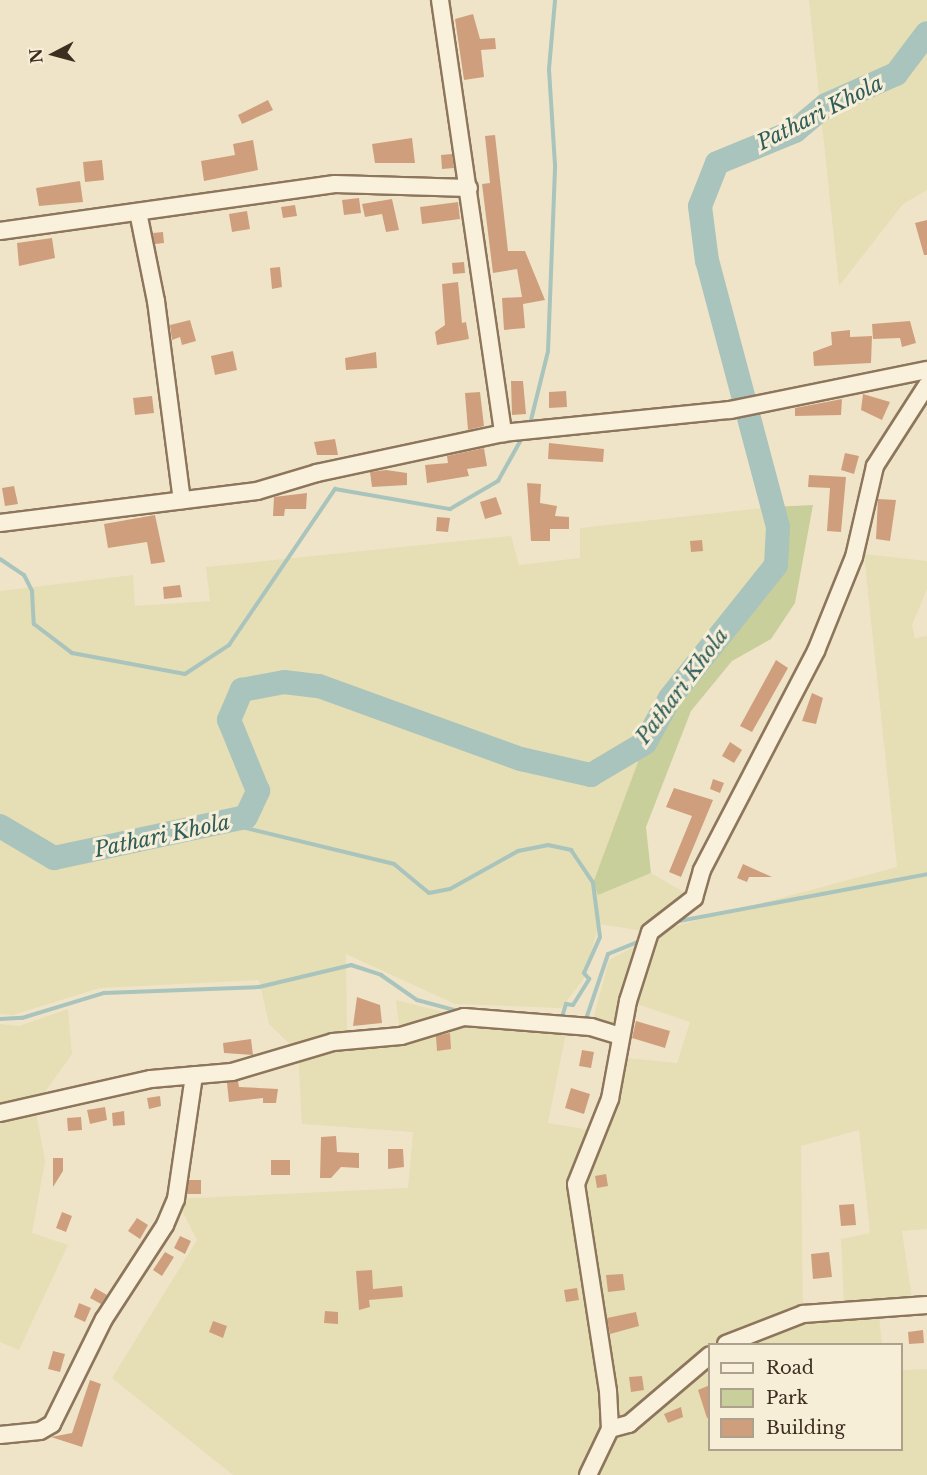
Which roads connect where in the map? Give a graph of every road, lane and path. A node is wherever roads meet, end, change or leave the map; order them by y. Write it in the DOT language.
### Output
graph roads {
  1 [pos="440,0"];
  2 [pos="469,188"];
  3 [pos="138,212"];
  4 [pos="0,231"];
  5 [pos="927,370"];
  6 [pos="927,385"];
  7 [pos="503,433"];
  8 [pos="182,500"];
  9 [pos="0,523"];
  10 [pos="621,1036"];
  11 [pos="194,1075"];
  12 [pos="0,1113"];
  13 [pos="927,1305"];
  14 [pos="729,1343"];
  15 [pos="708,1357"];
  16 [pos="610,1429"];
  17 [pos="0,1435"];
  18 [pos="588,1475"];
  1 -- 2 [label="street"];
  2 -- 3 [label="street"];
  2 -- 7 [label="street"];
  3 -- 4 [label="street"];
  3 -- 8 [label="street"];
  5 -- 7 [label="street"];
  6 -- 10 [label="street"];
  7 -- 8 [label="street"];
  8 -- 9 [label="street"];
  10 -- 11 [label="street"];
  10 -- 16 [label="street"];
  11 -- 12 [label="street"];
  11 -- 17 [label="street"];
  13 -- 14 [label="street"];
  15 -- 16 [label="street"];
  16 -- 18 [label="street"];
}
